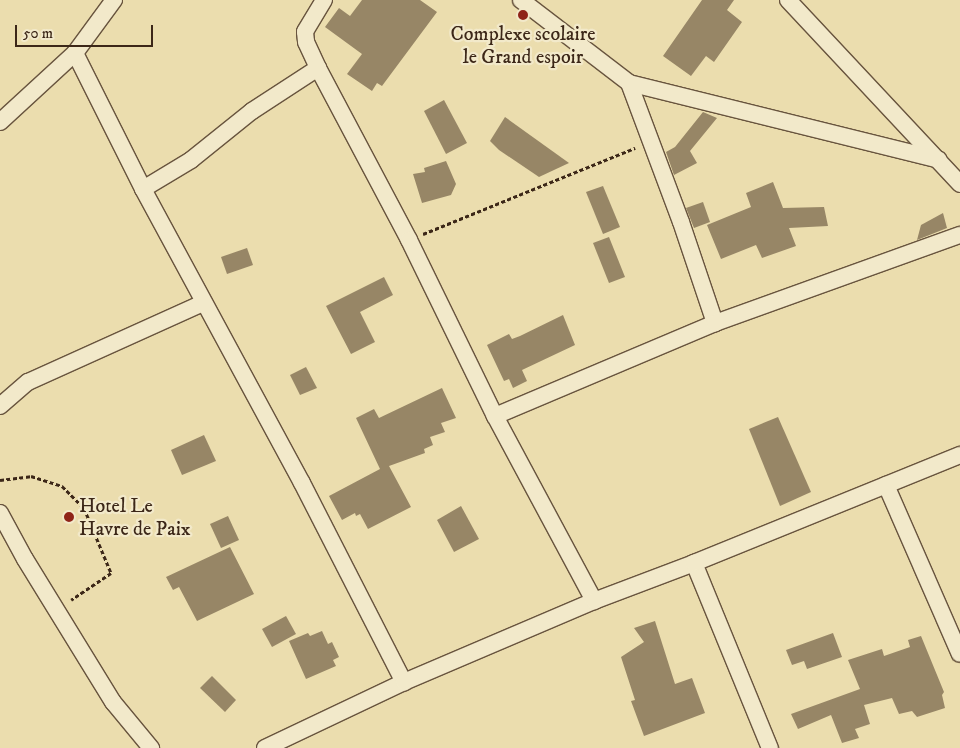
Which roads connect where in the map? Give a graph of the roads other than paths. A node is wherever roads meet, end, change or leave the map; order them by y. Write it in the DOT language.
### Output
graph roads {
  1 [pos="114,0"];
  2 [pos="324,0"];
  3 [pos="788,0"];
  4 [pos="527,2"];
  5 [pos="75,53"];
  6 [pos="318,68"];
  7 [pos="629,83"];
  8 [pos="0,122"];
  9 [pos="939,160"];
  10 [pos="960,184"];
  11 [pos="144,189"];
  12 [pos="960,235"];
  13 [pos="203,303"];
  14 [pos="715,323"];
  15 [pos="0,406"];
  16 [pos="495,416"];
  17 [pos="960,454"];
  18 [pos="886,484"];
  19 [pos="0,513"];
  20 [pos="694,563"];
  21 [pos="594,601"];
  22 [pos="960,654"];
  23 [pos="404,682"];
  24 [pos="151,748"];
  25 [pos="265,748"];
  26 [pos="770,748"];
  1 -- 5 [label="street"];
  2 -- 6 [label="street"];
  3 -- 9 [label="street"];
  4 -- 7 [label="street"];
  5 -- 8 [label="street"];
  5 -- 11 [label="street"];
  6 -- 11 [label="street"];
  6 -- 16 [label="street"];
  7 -- 9 [label="street"];
  7 -- 14 [label="street"];
  9 -- 10 [label="street"];
  11 -- 13 [label="street"];
  12 -- 14 [label="street"];
  13 -- 15 [label="street"];
  13 -- 23 [label="street"];
  14 -- 16 [label="street"];
  16 -- 21 [label="street"];
  17 -- 18 [label="street"];
  18 -- 20 [label="street"];
  18 -- 22 [label="street"];
  19 -- 24 [label="street"];
  20 -- 21 [label="street"];
  20 -- 26 [label="street"];
  21 -- 23 [label="street"];
  23 -- 25 [label="street"];
}
